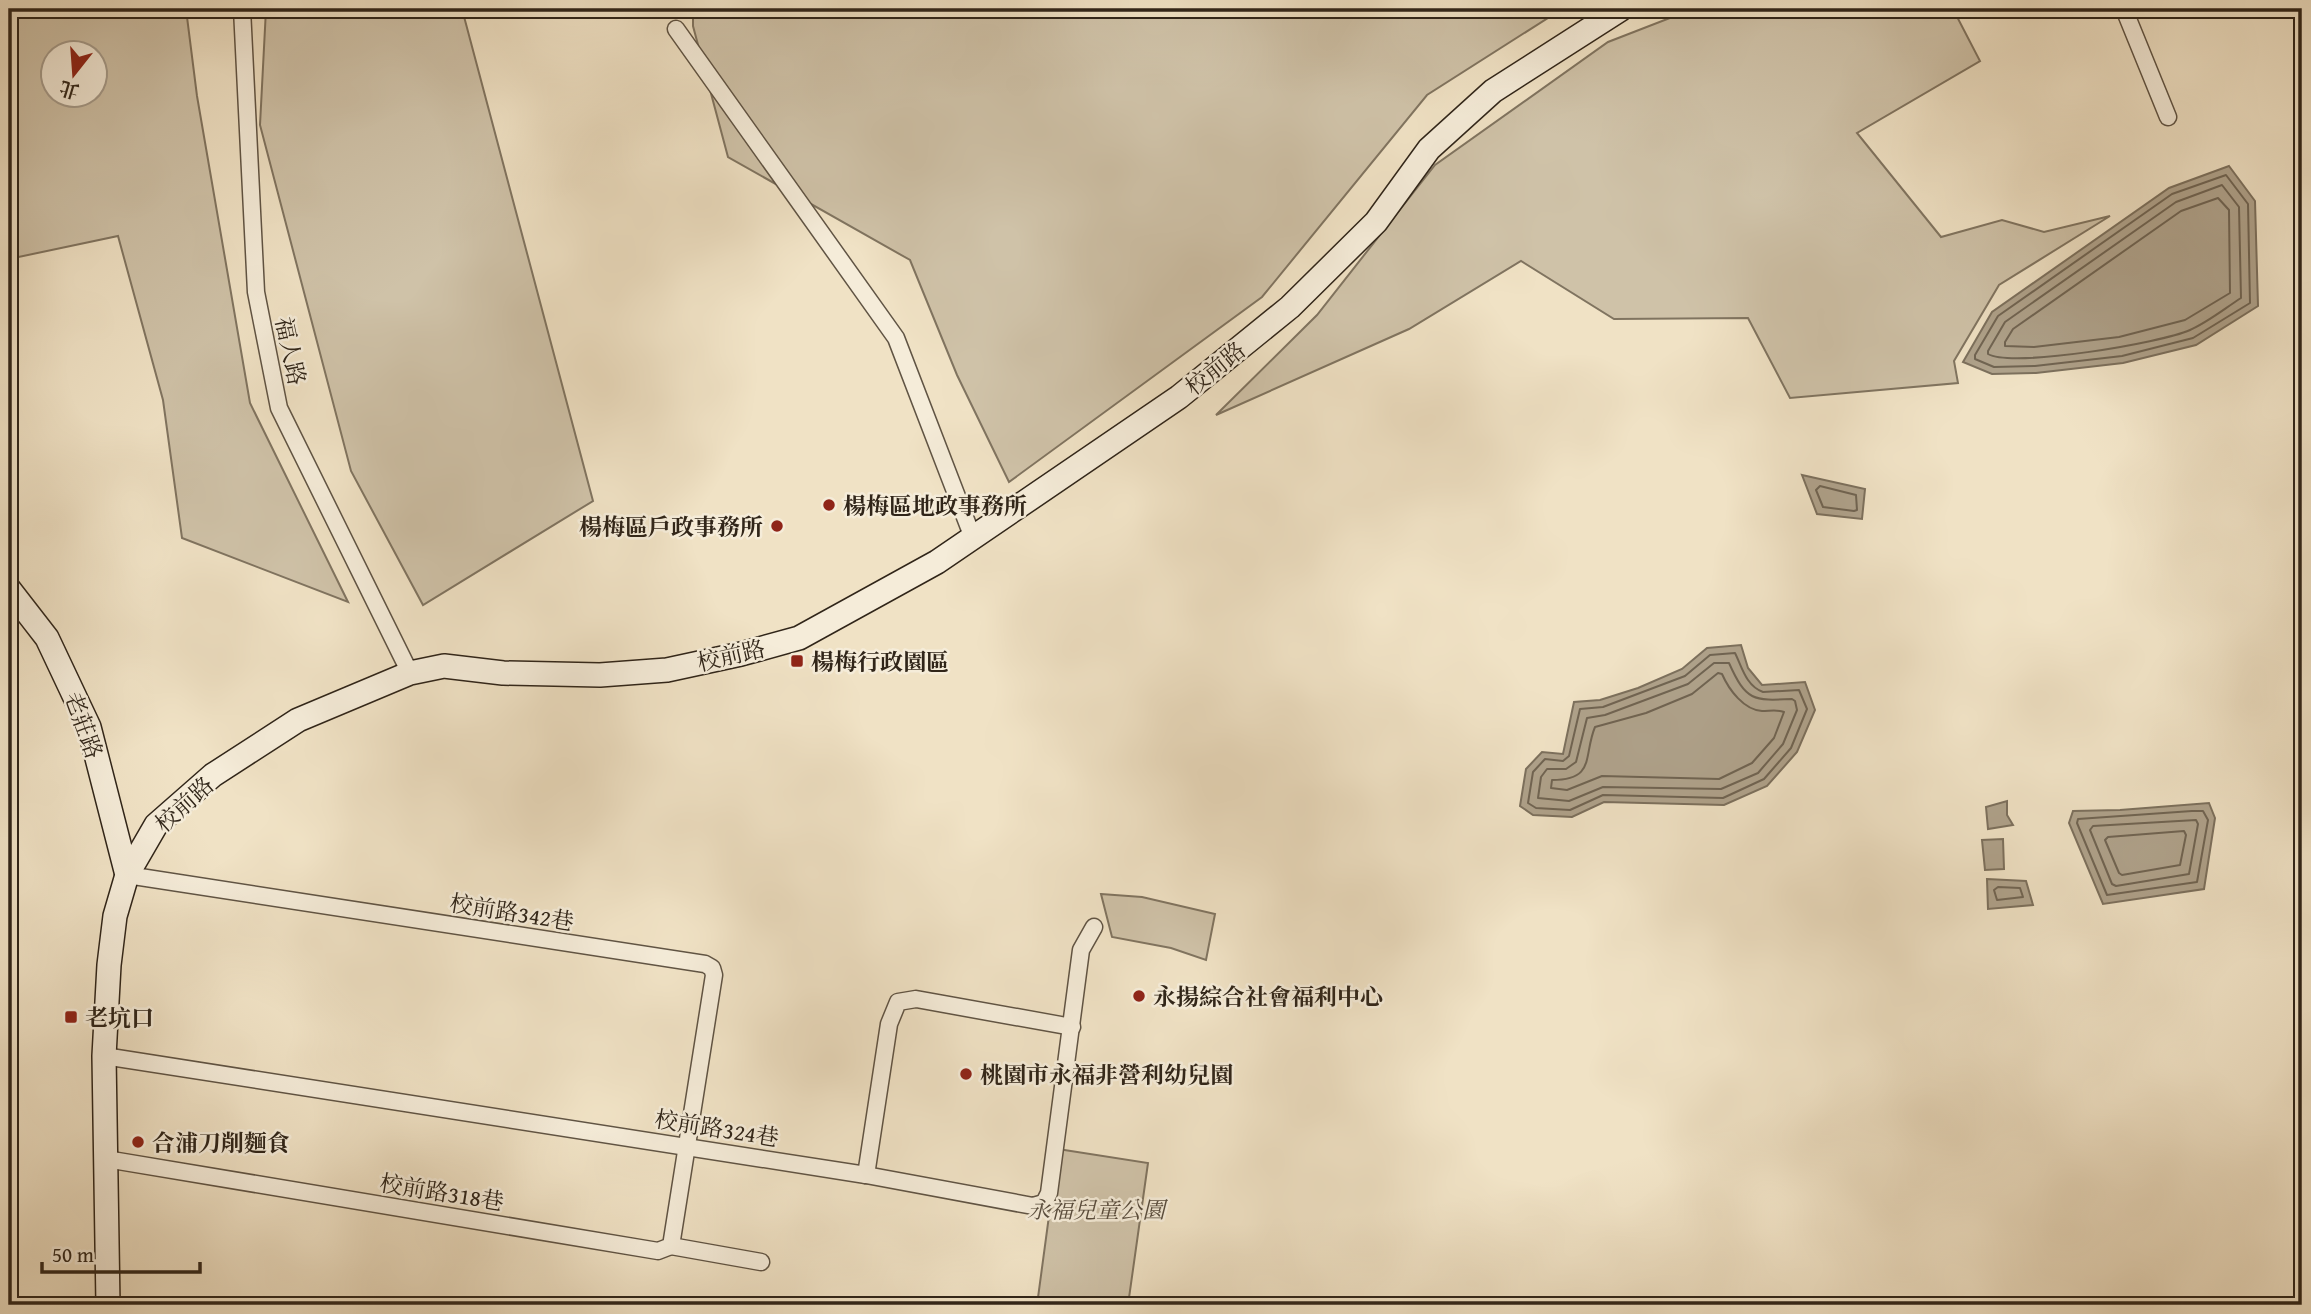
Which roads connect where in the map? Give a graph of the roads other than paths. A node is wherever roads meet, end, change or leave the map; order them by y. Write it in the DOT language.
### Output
graph roads {
  1 [pos="242,9"];
  2 [pos="1621,9"];
  3 [pos="2124,9"];
  4 [pos="676,29"];
  5 [pos="2168,117"];
  6 [pos="973,538"];
  7 [pos="9,589"];
  8 [pos="410,673"];
  9 [pos="127,875"];
  10 [pos="1094,927"];
  11 [pos="1072,1027"];
  12 [pos="104,1056"];
  13 [pos="685,1146"];
  14 [pos="106,1159"];
  15 [pos="866,1174"];
  16 [pos="671,1245"];
  17 [pos="761,1262"];
  18 [pos="108,1305"];
  1 -- 8 [label="street, 福人路"];
  2 -- 6 [label="street, 校前路"];
  3 -- 5 [label="street"];
  4 -- 6 [label="street"];
  6 -- 8 [label="street, 校前路"];
  7 -- 9 [label="street, 老莊路"];
  8 -- 9 [label="street, 校前路"];
  9 -- 12 [label="street, 校前路"];
  9 -- 13 [label="street, 校前路342巷"];
  10 -- 11 [label="street, 校前路324巷"];
  11 -- 15 [label="street"];
  11 -- 15 [label="street, 校前路324巷"];
  12 -- 13 [label="street, 校前路324巷"];
  12 -- 14 [label="street, 校前路"];
  13 -- 15 [label="street, 校前路324巷"];
  13 -- 16 [label="street"];
  14 -- 16 [label="street, 校前路318巷"];
  14 -- 18 [label="street, 校前路"];
  16 -- 17 [label="street, 校前路318巷"];
}
